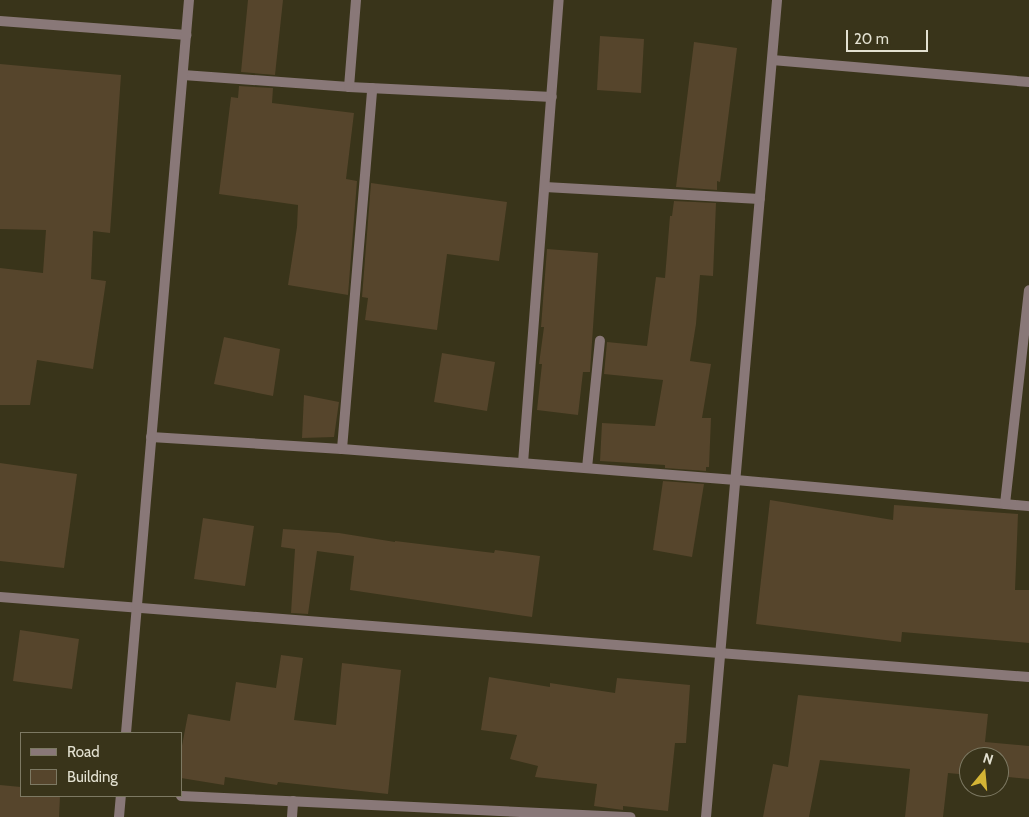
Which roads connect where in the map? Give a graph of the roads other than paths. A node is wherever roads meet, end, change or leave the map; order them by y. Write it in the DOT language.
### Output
graph roads {
  1 [pos="188,0"];
  2 [pos="356,0"];
  3 [pos="559,0"];
  4 [pos="777,0"];
  5 [pos="0,21"];
  6 [pos="186,35"];
  7 [pos="772,60"];
  8 [pos="183,75"];
  9 [pos="1029,82"];
  10 [pos="349,87"];
  11 [pos="372,88"];
  12 [pos="552,97"];
  13 [pos="545,187"];
  14 [pos="760,199"];
  15 [pos="1029,290"];
  16 [pos="600,341"];
  17 [pos="151,437"];
  18 [pos="342,449"];
  19 [pos="524,463"];
  20 [pos="587,468"];
  21 [pos="736,480"];
  22 [pos="1005,504"];
  23 [pos="1029,506"];
  24 [pos="0,598"];
  25 [pos="137,608"];
  26 [pos="721,654"];
  27 [pos="1029,678"];
  28 [pos="126,732"];
  29 [pos="182,796"];
  30 [pos="121,797"];
  31 [pos="293,801"];
  32 [pos="524,814"];
  33 [pos="119,817"];
  34 [pos="292,817"];
  35 [pos="631,817"];
  36 [pos="706,817"];
  1 -- 6 [label="street"];
  2 -- 10 [label="street"];
  3 -- 12 [label="street"];
  4 -- 7 [label="street"];
  5 -- 6 [label="street"];
  6 -- 8 [label="street"];
  7 -- 9 [label="street"];
  7 -- 14 [label="street"];
  8 -- 10 [label="street"];
  8 -- 17 [label="street"];
  10 -- 11 [label="street"];
  11 -- 12 [label="street"];
  11 -- 18 [label="street"];
  12 -- 13 [label="street"];
  13 -- 14 [label="street"];
  13 -- 19 [label="street"];
  14 -- 21 [label="street"];
  15 -- 22 [label="street"];
  16 -- 20 [label="street"];
  17 -- 18 [label="street"];
  17 -- 25 [label="street"];
  18 -- 19 [label="street"];
  19 -- 20 [label="street"];
  20 -- 21 [label="street"];
  21 -- 22 [label="street"];
  21 -- 26 [label="street"];
  22 -- 23 [label="street"];
  24 -- 25 [label="street"];
  25 -- 26 [label="street"];
  25 -- 28 [label="street"];
  26 -- 27 [label="street"];
  26 -- 36 [label="street"];
  29 -- 31 [label="street"];
  30 -- 33 [label="street"];
  31 -- 32 [label="street"];
  31 -- 34 [label="street"];
  32 -- 35 [label="street"];
}
